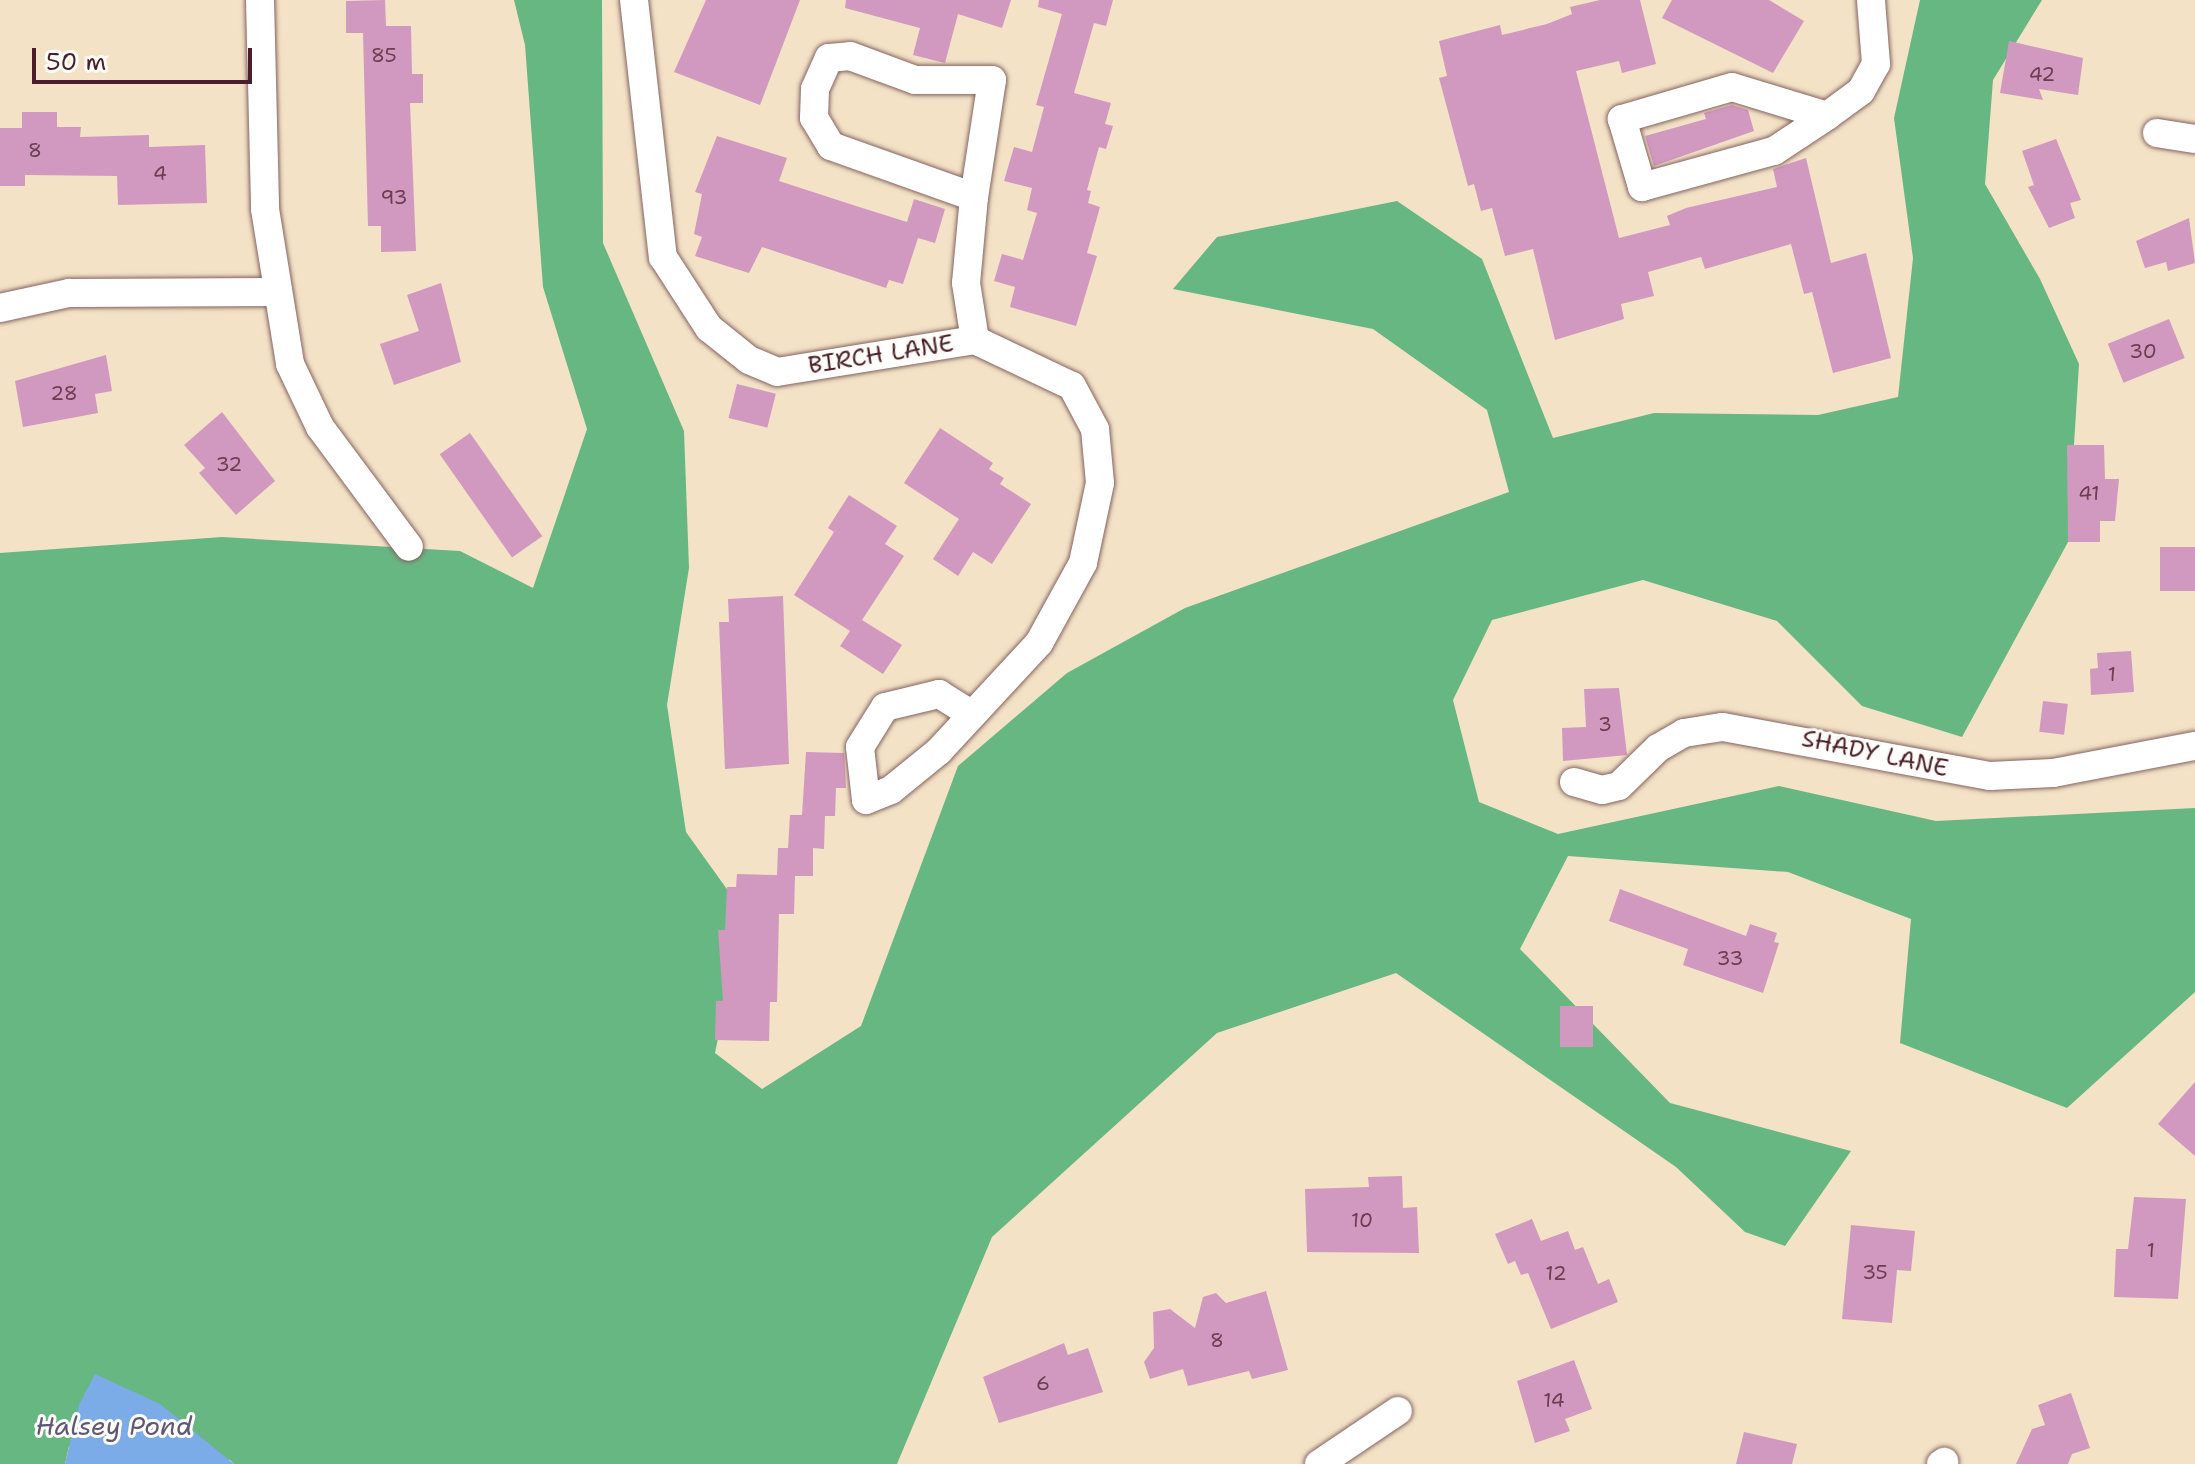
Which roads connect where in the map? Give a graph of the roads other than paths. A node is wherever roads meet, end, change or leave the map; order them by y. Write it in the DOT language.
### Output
graph roads {
  1 [pos="260,0"];
  2 [pos="634,0"];
  3 [pos="1871,0"];
  4 [pos="1827,116"];
  5 [pos="2157,133"];
  6 [pos="2195,139"];
  7 [pos="974,197"];
  8 [pos="277,292"];
  9 [pos="0,308"];
  10 [pos="975,340"];
  11 [pos="409,547"];
  12 [pos="972,715"];
  13 [pos="2195,746"];
  14 [pos="1574,782"];
  15 [pos="1398,1411"];
  16 [pos="1319,1464"];
  1 -- 8 [label="street"];
  2 -- 10 [label="street, BIRCH LANE"];
  3 -- 4 [label="street"];
  4 -- 4 [label="street"];
  5 -- 6 [label="street"];
  7 -- 7 [label="street"];
  7 -- 10 [label="street"];
  8 -- 9 [label="street"];
  8 -- 11 [label="street"];
  10 -- 12 [label="street, BIRCH LANE"];
  13 -- 14 [label="street, SHADY LANE"];
  15 -- 16 [label="street"];
}
